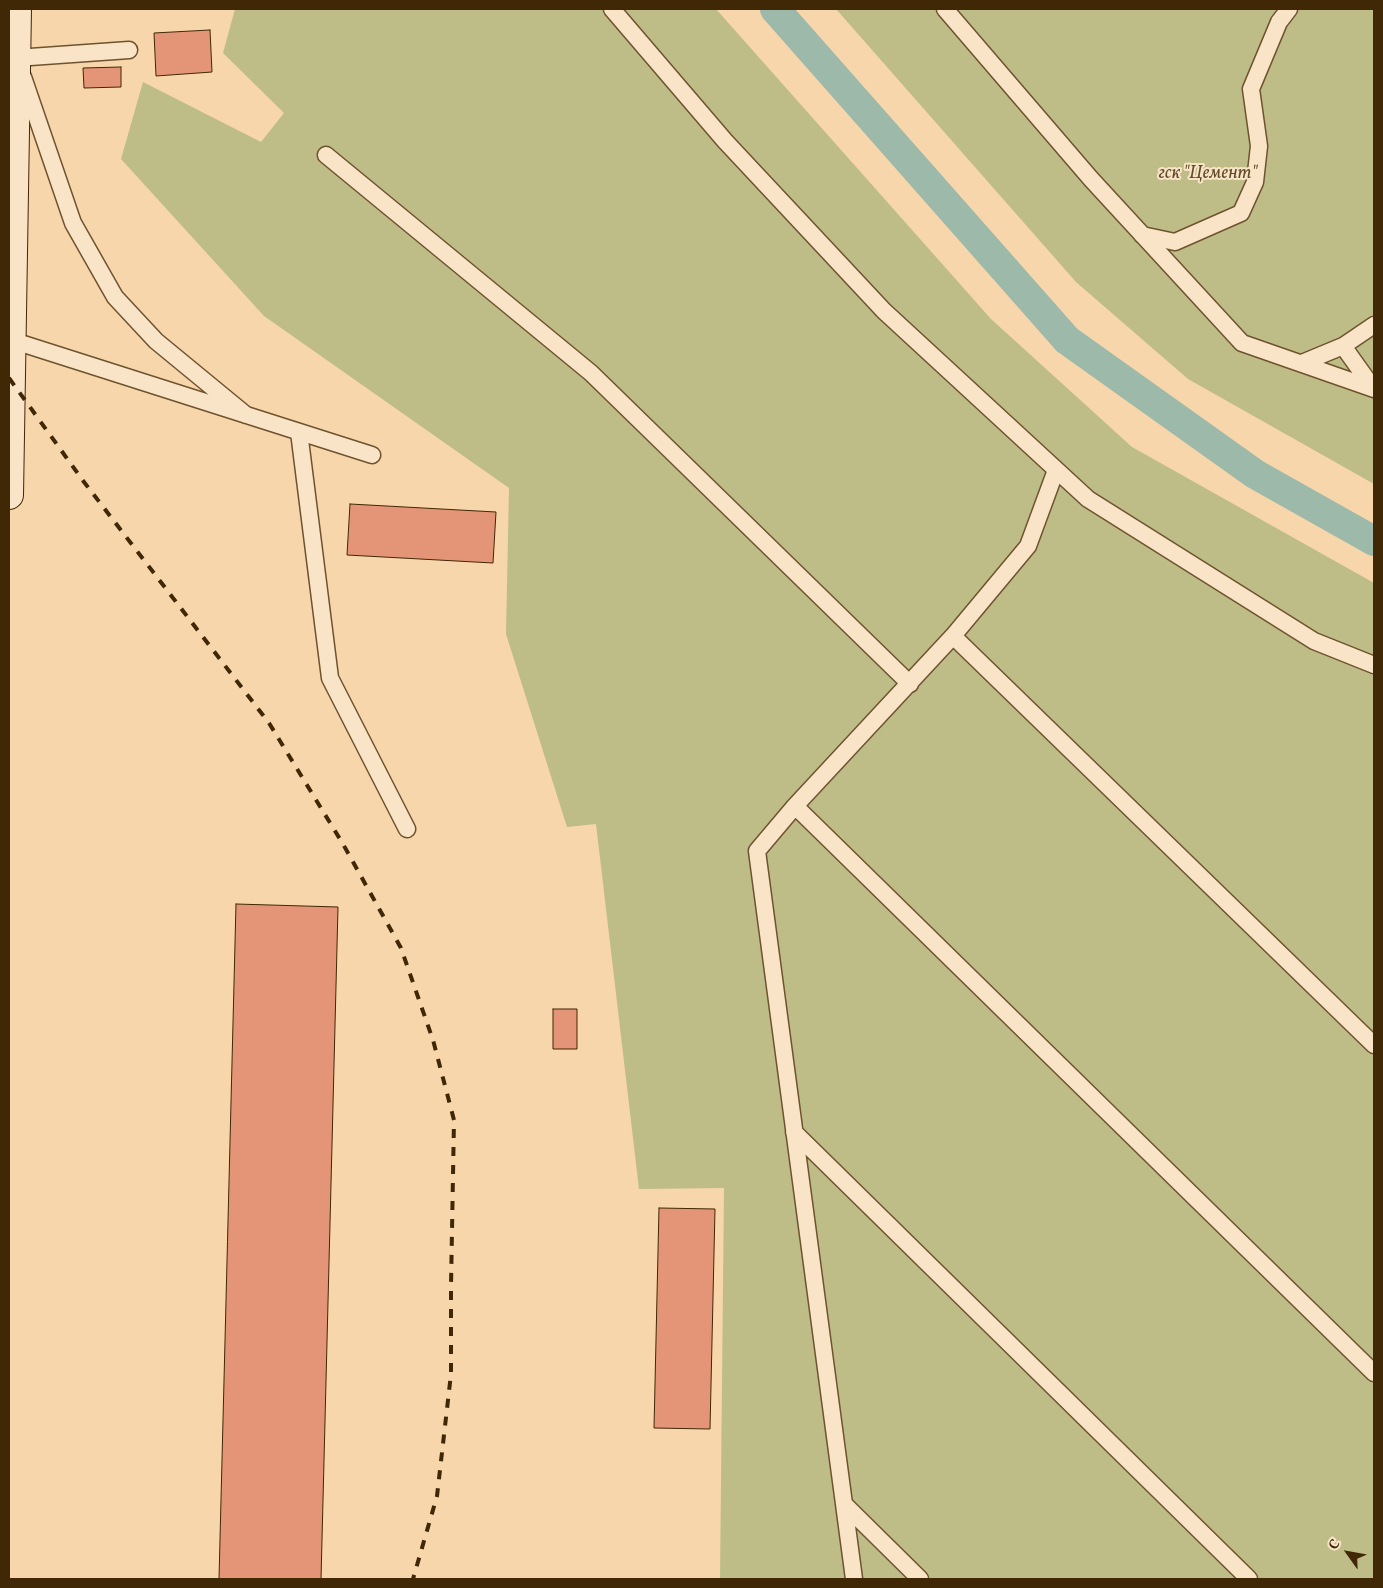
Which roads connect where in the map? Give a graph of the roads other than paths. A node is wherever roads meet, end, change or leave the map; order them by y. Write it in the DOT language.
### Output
graph roads {
  1 [pos="17,9"];
  2 [pos="612,9"];
  3 [pos="945,9"];
  4 [pos="1289,9"];
  5 [pos="129,50"];
  6 [pos="12,58"];
  7 [pos="326,155"];
  8 [pos="1142,235"];
  9 [pos="1374,325"];
  10 [pos="12,340"];
  11 [pos="1343,346"];
  12 [pos="1302,364"];
  13 [pos="1374,388"];
  14 [pos="246,415"];
  15 [pos="299,432"];
  16 [pos="372,455"];
  17 [pos="1056,470"];
  18 [pos="9,495"];
  19 [pos="953,636"];
  20 [pos="1374,665"];
  21 [pos="910,684"];
  22 [pos="795,806"];
  23 [pos="407,830"];
  24 [pos="1374,1045"];
  25 [pos="794,1132"];
  26 [pos="1374,1373"];
  27 [pos="844,1504"];
  28 [pos="854,1579"];
  29 [pos="920,1579"];
  30 [pos="1249,1579"];
  1 -- 6 [label="street"];
  2 -- 17 [label="lane"];
  3 -- 8 [label="lane"];
  4 -- 8 [label="lane"];
  5 -- 6 [label="lane"];
  6 -- 10 [label="street"];
  6 -- 14 [label="lane"];
  7 -- 21 [label="lane"];
  8 -- 12 [label="lane"];
  9 -- 11 [label="lane"];
  10 -- 14 [label="lane"];
  10 -- 18 [label="street"];
  11 -- 12 [label="lane"];
  11 -- 13 [label="lane"];
  12 -- 13 [label="lane"];
  14 -- 15 [label="lane"];
  15 -- 16 [label="lane"];
  15 -- 23 [label="lane"];
  17 -- 19 [label="lane"];
  17 -- 20 [label="lane"];
  19 -- 21 [label="lane"];
  19 -- 24 [label="lane"];
  21 -- 22 [label="lane"];
  22 -- 25 [label="lane"];
  22 -- 26 [label="lane"];
  25 -- 27 [label="lane"];
  25 -- 30 [label="lane"];
  27 -- 28 [label="lane"];
  27 -- 29 [label="lane"];
}
